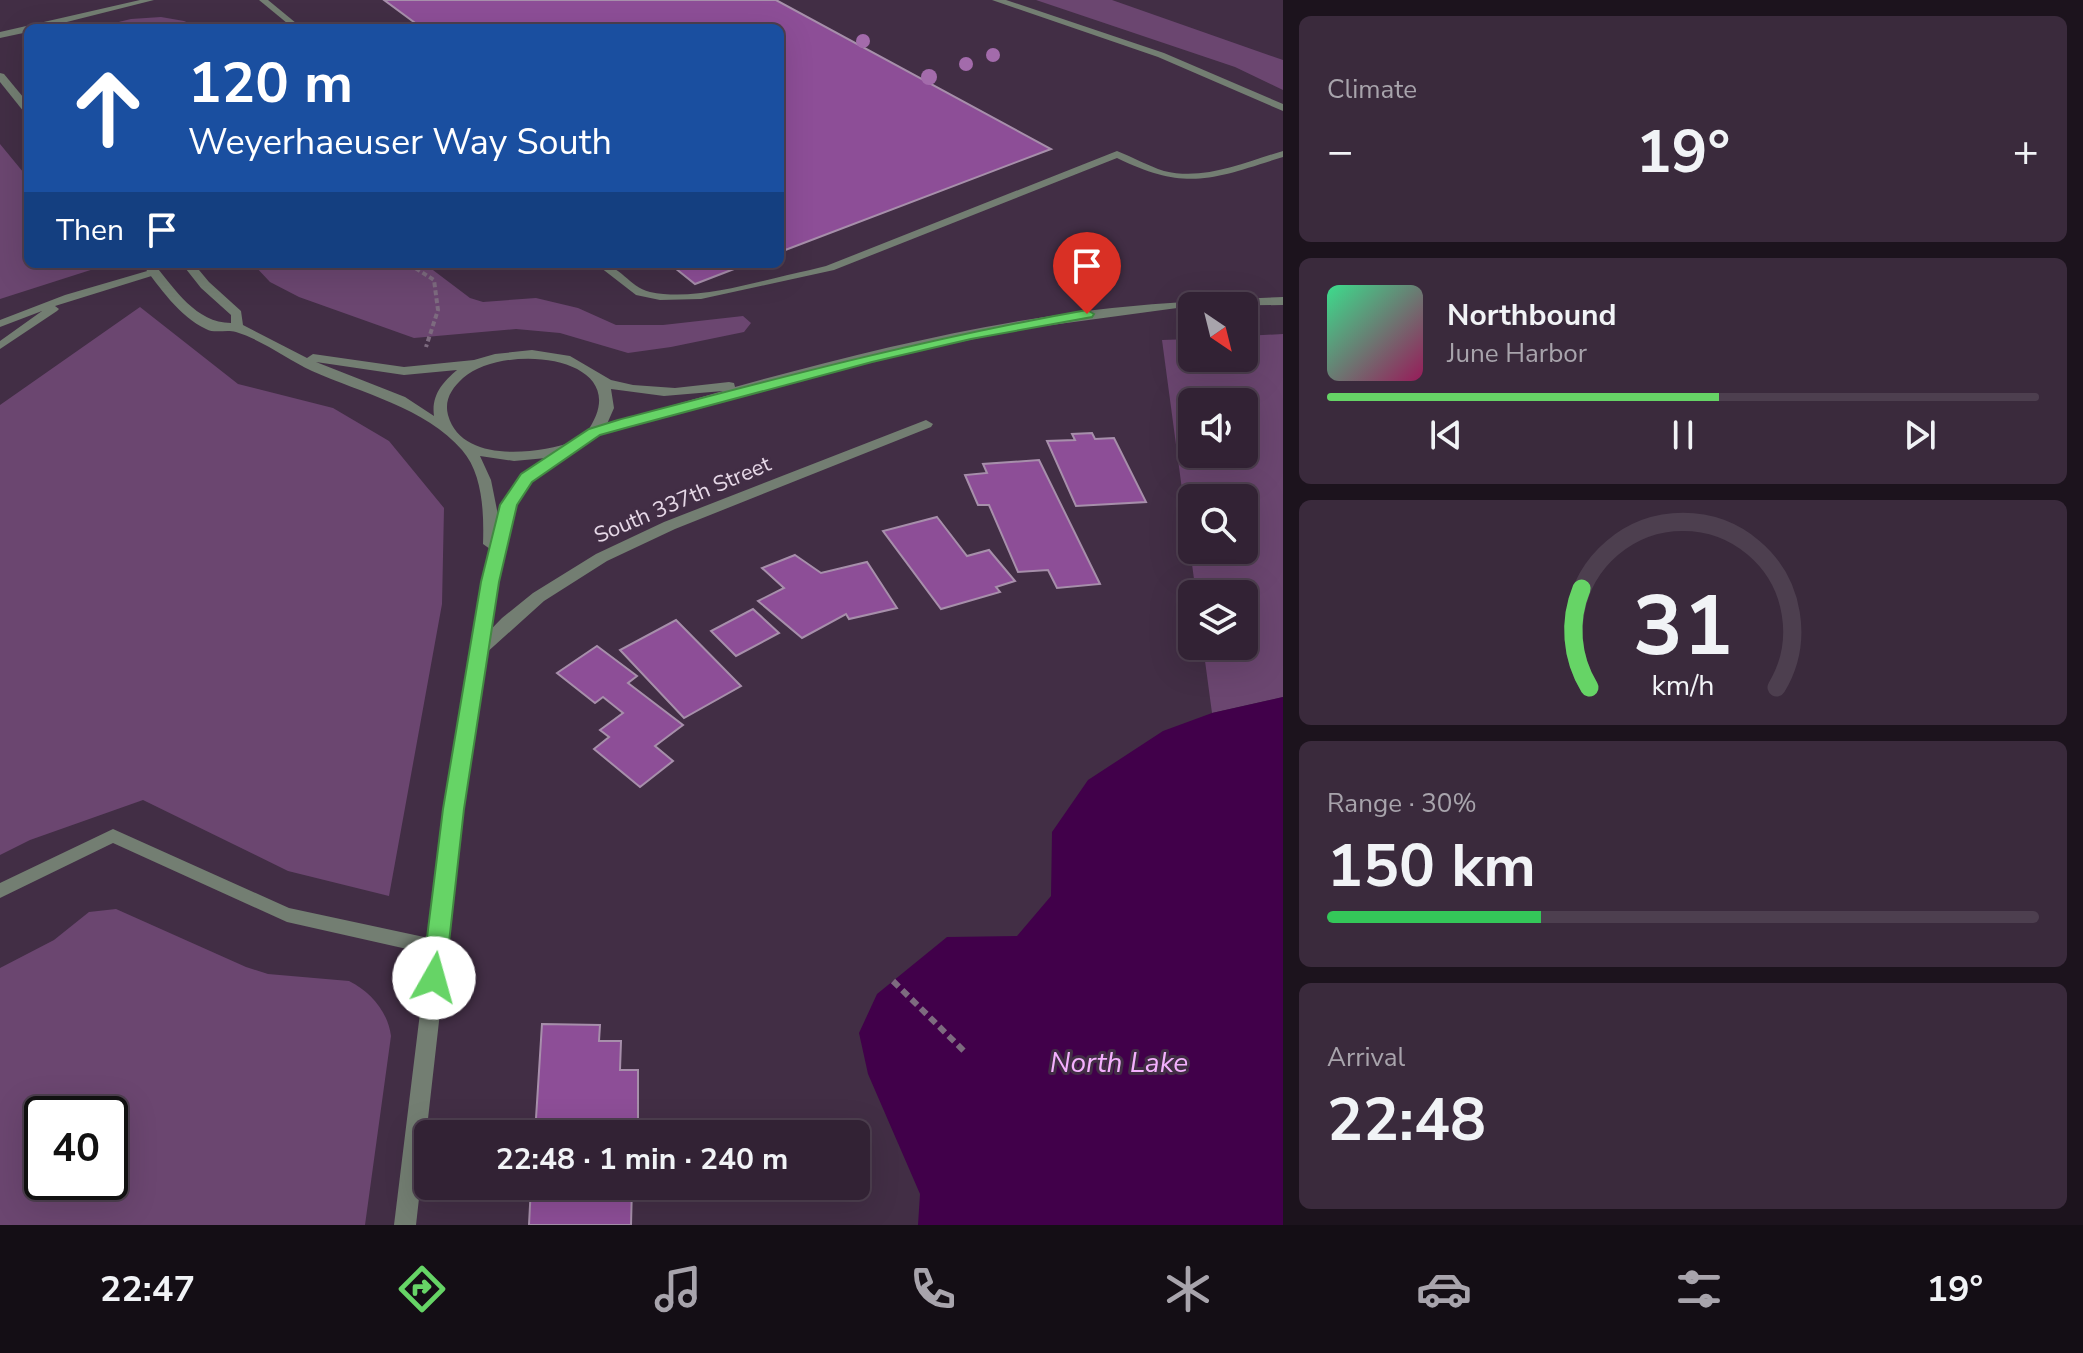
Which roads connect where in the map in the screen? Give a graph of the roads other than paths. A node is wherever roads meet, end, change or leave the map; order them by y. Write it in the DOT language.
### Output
graph roads {
  1 [pos="150,0"];
  2 [pos="263,0"];
  3 [pos="997,0"];
  4 [pos="47,24"];
  5 [pos="293,24"];
  6 [pos="24,29"];
  7 [pos="0,35"];
  8 [pos="0,76"];
  9 [pos="24,105"];
  10 [pos="1283,108"];
  11 [pos="1283,154"];
  12 [pos="151,268"];
  13 [pos="191,268"];
  14 [pos="606,268"];
  15 [pos="69,297"];
  16 [pos="1283,301"];
  17 [pos="0,324"];
  18 [pos="237,327"];
  19 [pos="0,346"];
  20 [pos="284,351"];
  21 [pos="485,361"];
  22 [pos="601,381"];
  23 [pos="778,381"];
  24 [pos="926,424"];
  25 [pos="449,432"];
  26 [pos="595,432"];
  27 [pos="465,445"];
  28 [pos="573,446"];
  29 [pos="490,582"];
  30 [pos="478,651"];
  31 [pos="0,891"];
  32 [pos="438,948"];
  33 [pos="405,1225"];
  1 -- 4 [label="lane"];
  2 -- 5 [label="lane"];
  3 -- 10 [label="street"];
  6 -- 7 [label="lane"];
  8 -- 9 [label="street"];
  11 -- 14 [label="lane"];
  12 -- 15 [label="lane"];
  12 -- 18 [label="street"];
  13 -- 18 [label="street"];
  15 -- 17 [label="lane"];
  15 -- 19 [label="lane"];
  16 -- 23 [label="street"];
  18 -- 20 [label="street"];
  20 -- 21 [label="street"];
  20 -- 25 [label="street"];
  21 -- 22 [label="street"];
  21 -- 25 [label="street"];
  22 -- 23 [label="street"];
  22 -- 26 [label="street"];
  23 -- 26 [label="street"];
  24 -- 30 [label="street, South 337th Street"];
  25 -- 27 [label="street"];
  26 -- 28 [label="street"];
  27 -- 28 [label="street"];
  27 -- 29 [label="street"];
  28 -- 29 [label="street"];
  29 -- 30 [label="street"];
  30 -- 32 [label="street"];
  31 -- 32 [label="lane"];
  32 -- 33 [label="street"];
}
